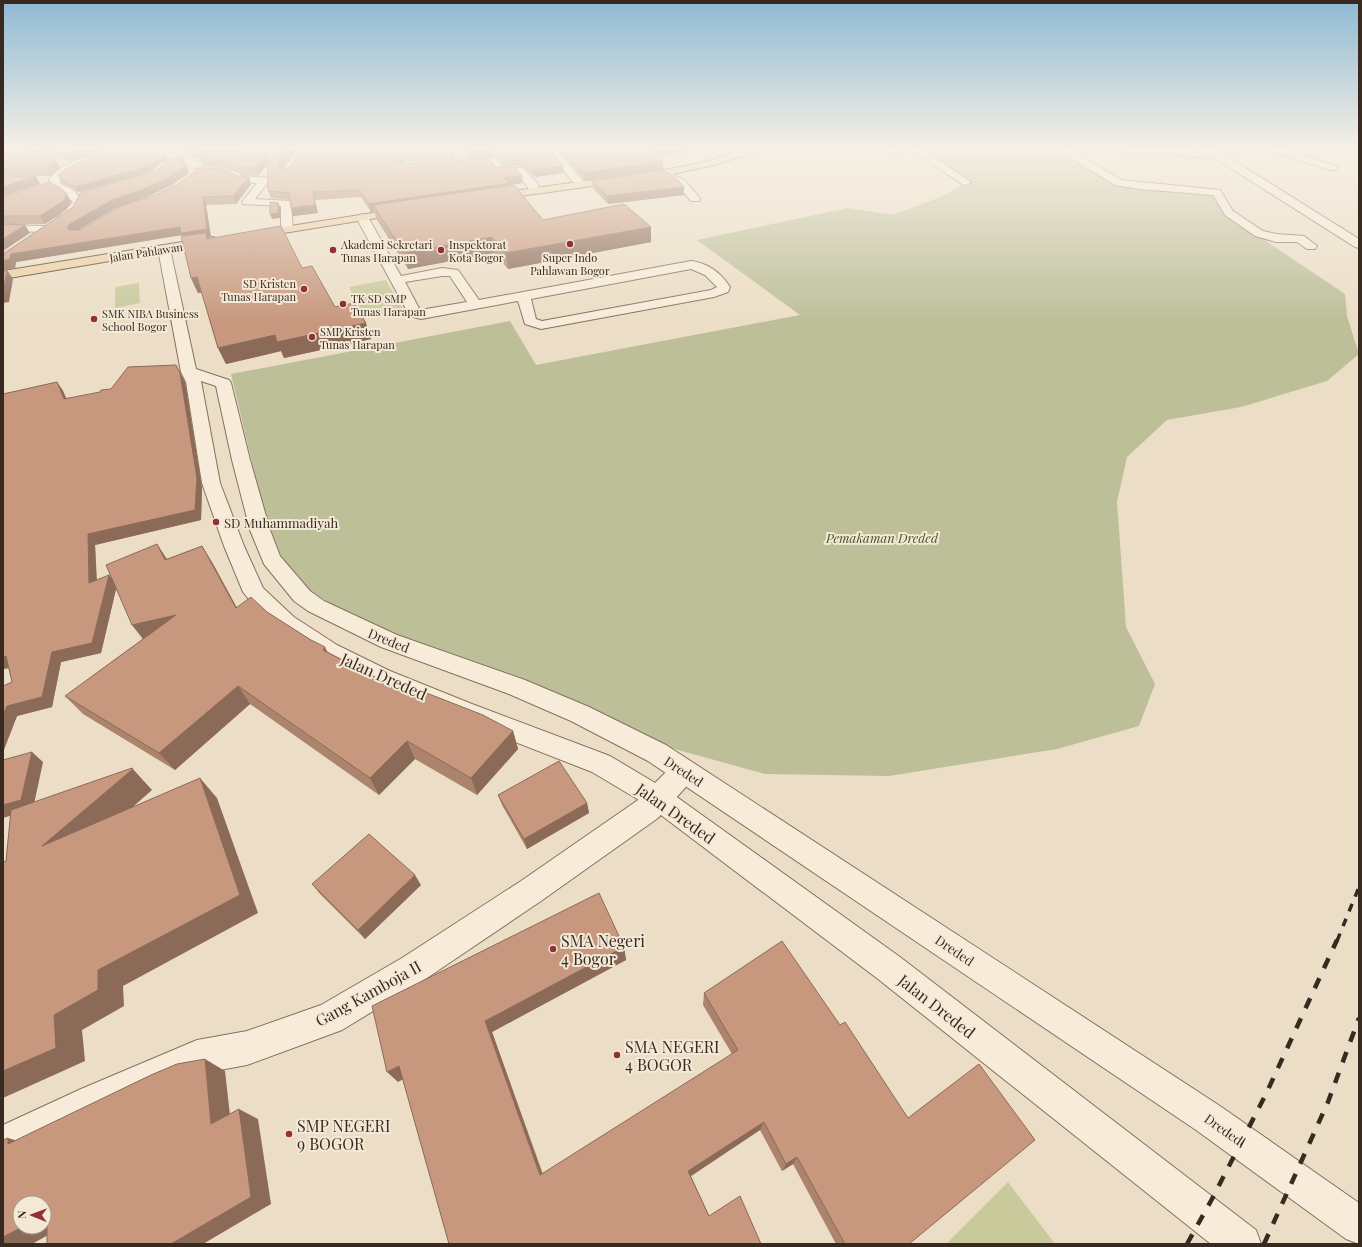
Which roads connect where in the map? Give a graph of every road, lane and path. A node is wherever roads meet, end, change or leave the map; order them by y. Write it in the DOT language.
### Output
graph roads {
  1 [pos="78,205"];
  2 [pos="286,205"];
  3 [pos="1224,205"];
  4 [pos="1298,205"];
  5 [pos="418,208"];
  6 [pos="362,217"];
  7 [pos="3,228"];
  8 [pos="47,229"];
  9 [pos="287,229"];
  10 [pos="243,236"];
  11 [pos="222,239"];
  12 [pos="28,241"];
  13 [pos="1359,244"];
  14 [pos="1311,246"];
  15 [pos="164,249"];
  16 [pos="3,275"];
  17 [pos="397,280"];
  18 [pos="524,296"];
  19 [pos="475,305"];
  20 [pos="189,372"];
  21 [pos="235,435"];
  22 [pos="204,442"];
  23 [pos="684,771"];
  24 [pos="658,798"];
  25 [pos="3,1144"];
  26 [pos="1359,1226"];
  27 [pos="1242,1244"];
  1 -- 8 [label="street"];
  2 -- 9 [label="street"];
  3 -- 14 [label="street"];
  4 -- 13 [label="street"];
  5 -- 6 [label="main road"];
  6 -- 9 [label="main road"];
  6 -- 17 [label="street"];
  7 -- 8 [label="street"];
  8 -- 12 [label="street"];
  9 -- 10 [label="main road"];
  11 -- 15 [label="main road, Jalan Pahlawan"];
  15 -- 16 [label="main road, Jalan Pahlawan"];
  15 -- 20 [label="street"];
  17 -- 19 [label="street"];
  17 -- 19 [label="street"];
  18 -- 18 [label="street"];
  18 -- 19 [label="street"];
  20 -- 21 [label="street, Dreded"];
  20 -- 22 [label="street, Jalan Dreded"];
  21 -- 22 [label="street"];
  21 -- 23 [label="street, Dreded"];
  22 -- 24 [label="street, Jalan Dreded"];
  23 -- 24 [label="street, Gang Kamboja II"];
  23 -- 26 [label="street, Dreded"];
  24 -- 25 [label="street, Gang Kamboja II"];
  24 -- 27 [label="street, Jalan Dreded"];
}
